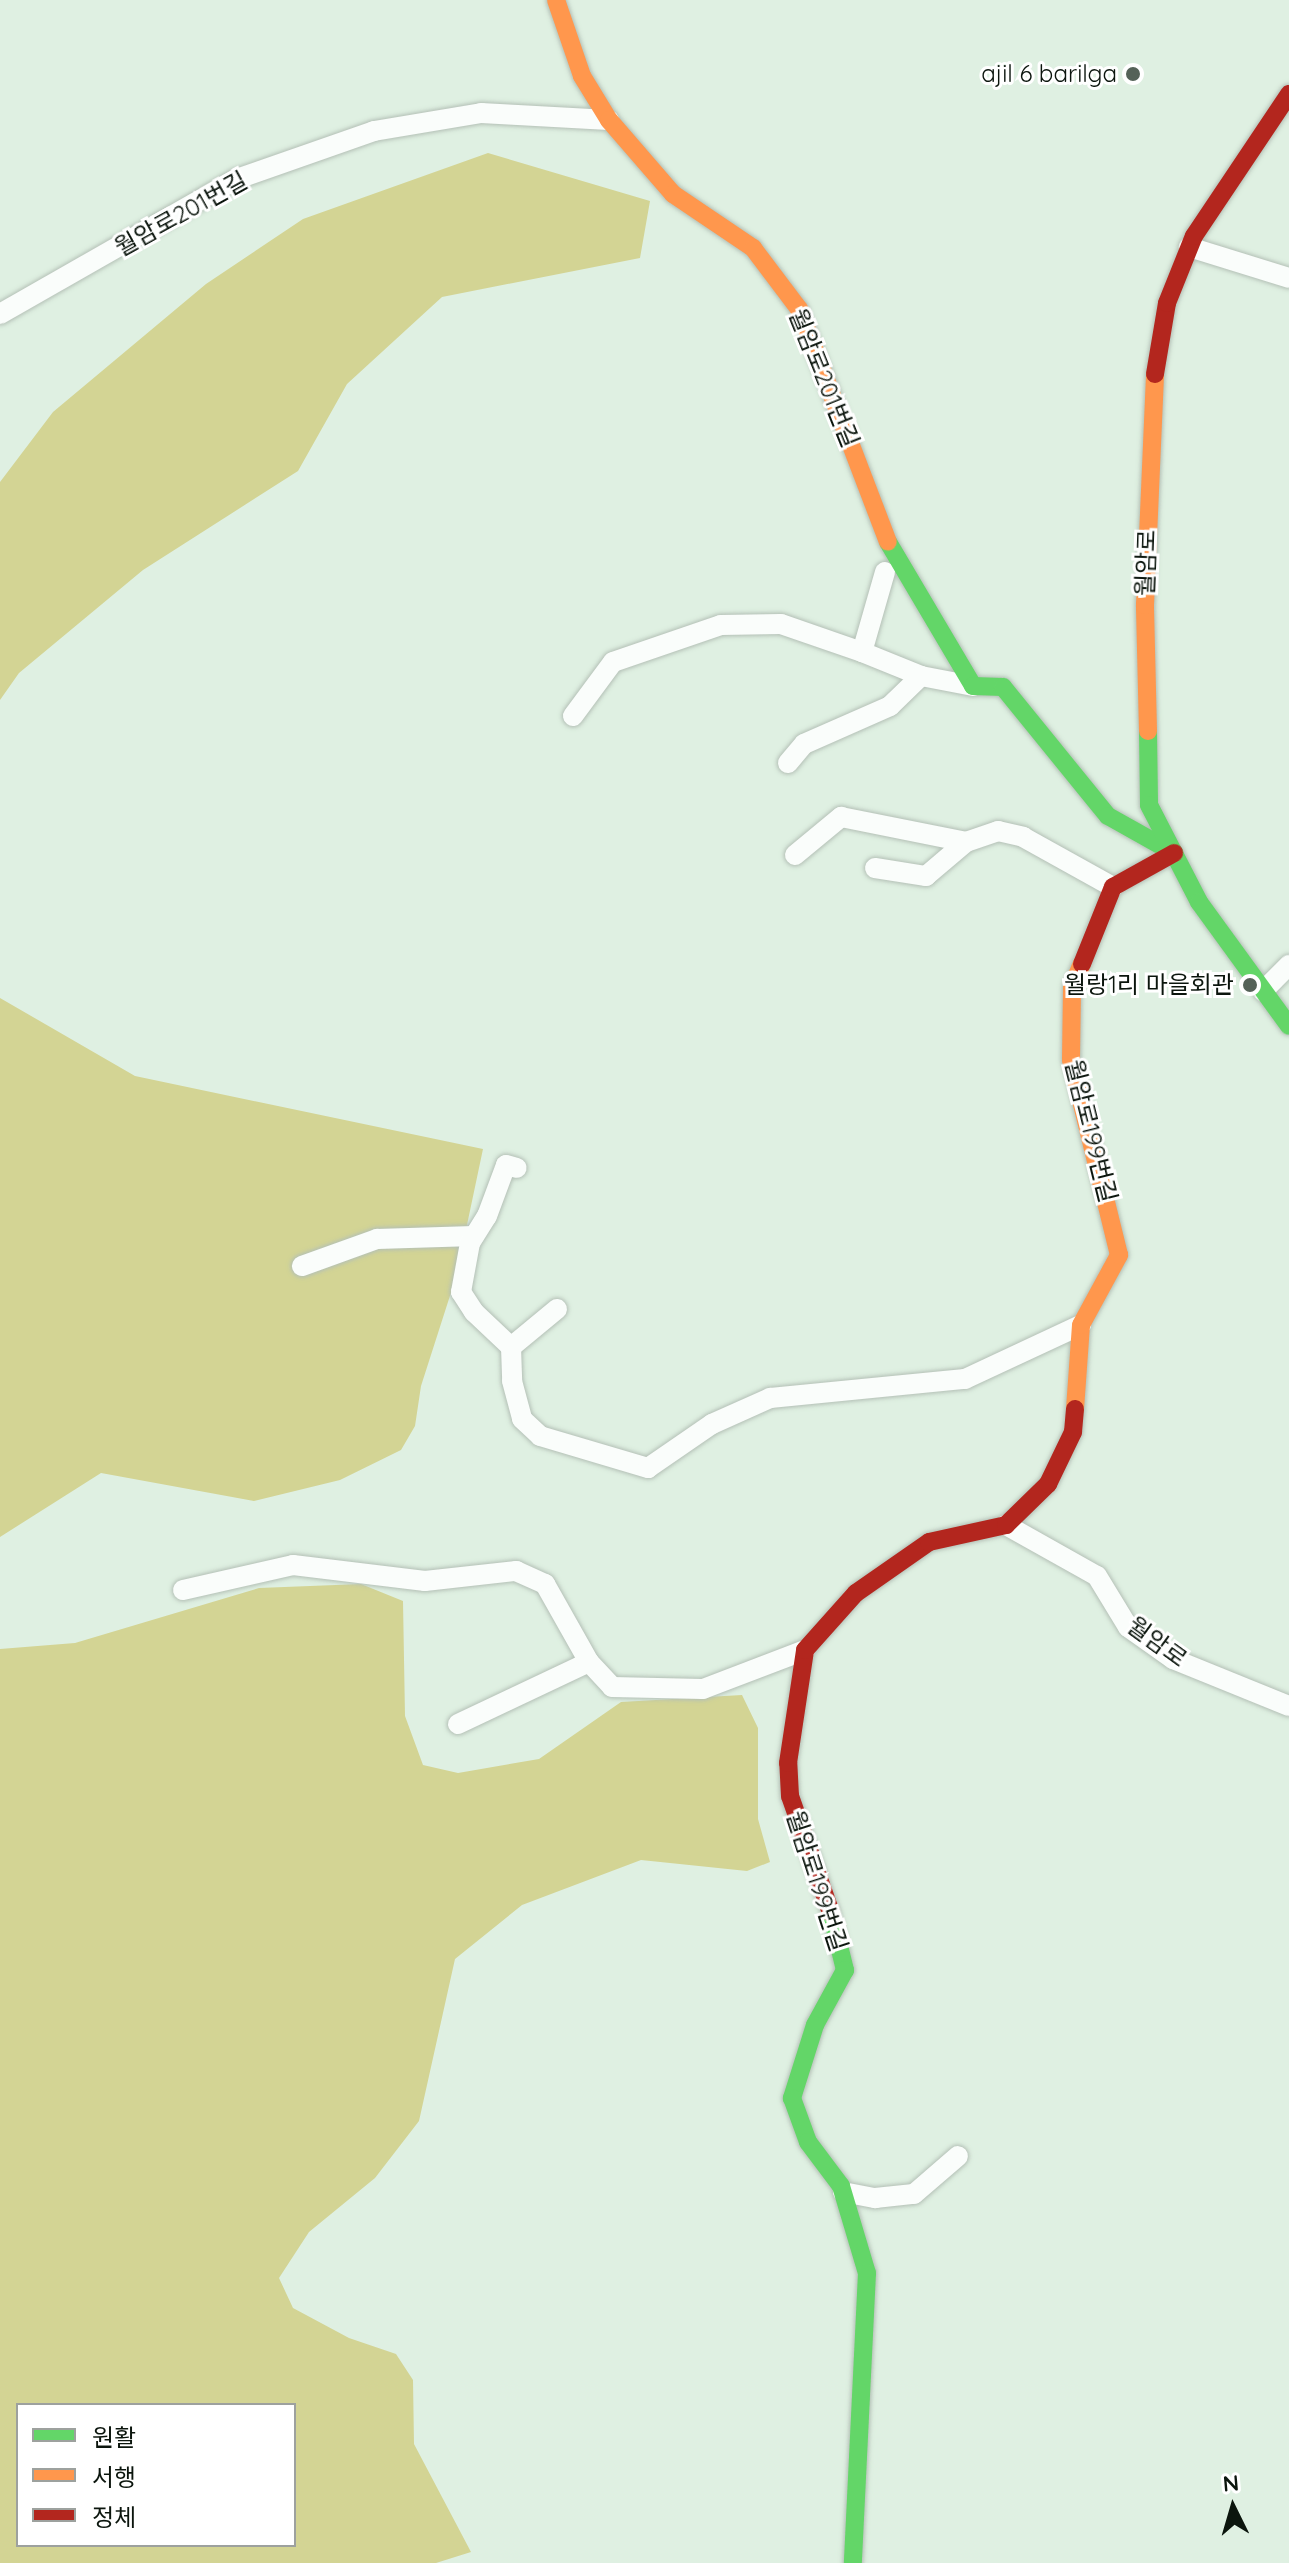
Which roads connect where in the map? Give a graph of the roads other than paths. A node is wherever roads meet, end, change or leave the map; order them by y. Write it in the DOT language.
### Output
graph roads {
  1 [pos="556,0"];
  2 [pos="1289,94"];
  3 [pos="609,120"];
  4 [pos="1189,247"];
  5 [pos="1289,278"];
  6 [pos="0,314"];
  7 [pos="885,572"];
  8 [pos="862,652"];
  9 [pos="921,676"];
  10 [pos="973,686"];
  11 [pos="573,716"];
  12 [pos="788,763"];
  13 [pos="966,842"];
  14 [pos="1174,853"];
  15 [pos="795,855"];
  16 [pos="875,868"];
  17 [pos="1113,887"];
  18 [pos="1289,965"];
  19 [pos="1263,991"];
  20 [pos="1289,1026"];
  21 [pos="517,1168"];
  22 [pos="474,1236"];
  23 [pos="302,1266"];
  24 [pos="557,1309"];
  25 [pos="1081,1325"];
  26 [pos="511,1347"];
  27 [pos="1006,1525"];
  28 [pos="183,1590"];
  29 [pos="805,1650"];
  30 [pos="589,1662"];
  31 [pos="1289,1706"];
  32 [pos="458,1724"];
  33 [pos="958,2156"];
  34 [pos="843,2192"];
  35 [pos="853,2563"];
  1 -- 3 [label="street, 월암로201번길"];
  2 -- 4 [label="street, 월암로"];
  3 -- 6 [label="street, 월암로201번길"];
  3 -- 10 [label="street, 월암로201번길"];
  4 -- 5 [label="street"];
  4 -- 14 [label="street, 월암로"];
  7 -- 8 [label="street"];
  8 -- 9 [label="street"];
  8 -- 11 [label="street"];
  9 -- 10 [label="street"];
  9 -- 12 [label="street"];
  10 -- 14 [label="street"];
  13 -- 15 [label="street"];
  13 -- 16 [label="street"];
  13 -- 17 [label="street"];
  14 -- 17 [label="street"];
  14 -- 19 [label="street, 월암로"];
  17 -- 25 [label="street, 월암로199번길"];
  18 -- 19 [label="street"];
  19 -- 20 [label="street, 월암로"];
  21 -- 22 [label="street"];
  22 -- 23 [label="street"];
  22 -- 26 [label="street"];
  24 -- 26 [label="street"];
  25 -- 26 [label="street"];
  25 -- 27 [label="street, 월암로199번길"];
  27 -- 29 [label="street"];
  27 -- 31 [label="street, 월암로"];
  28 -- 30 [label="street"];
  29 -- 30 [label="street"];
  29 -- 34 [label="street, 월암로199번길"];
  30 -- 32 [label="street"];
  33 -- 34 [label="street"];
  34 -- 35 [label="street, 월암로199번길"];
}
